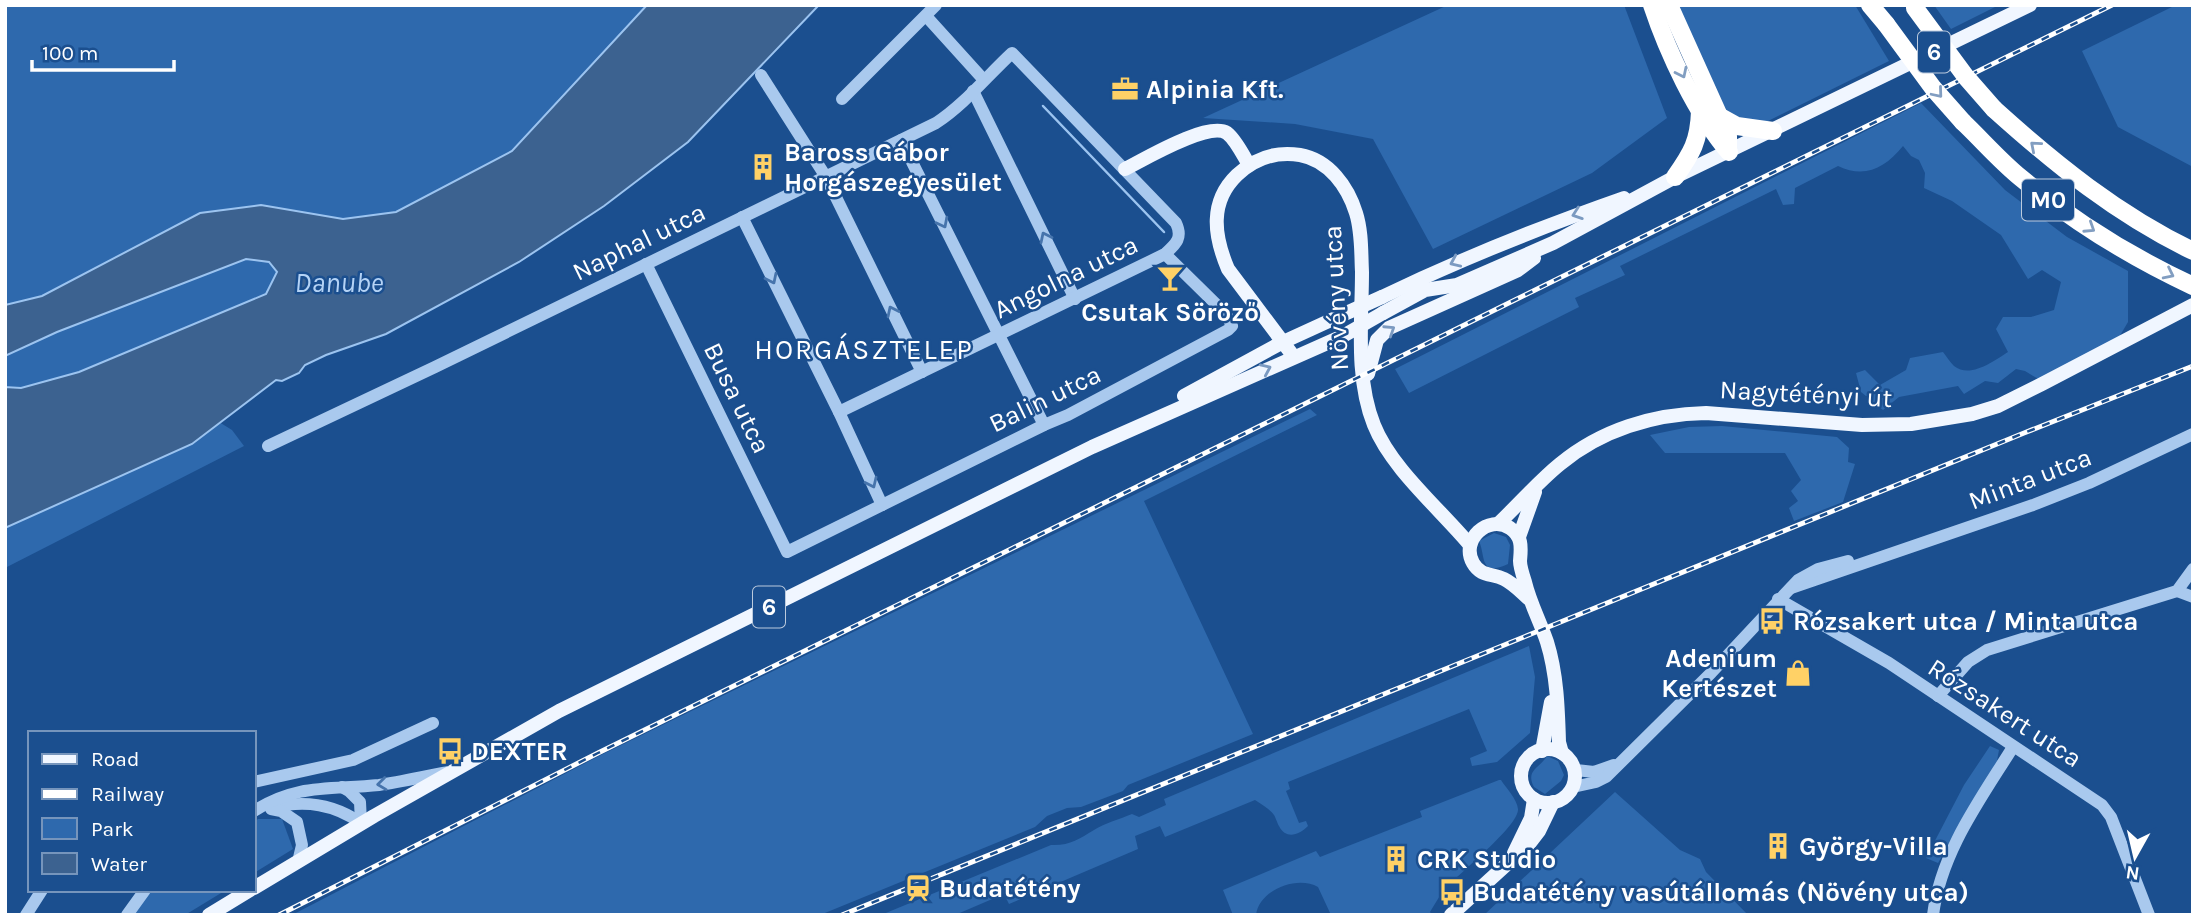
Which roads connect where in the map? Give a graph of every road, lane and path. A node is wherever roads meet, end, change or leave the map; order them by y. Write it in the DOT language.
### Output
graph roads {
  1 [pos="936,5"];
  2 [pos="1652,5"];
  3 [pos="1669,5"];
  4 [pos="1872,5"];
  5 [pos="2030,5"];
  6 [pos="1914,7"];
  7 [pos="926,16"];
  8 [pos="761,75"];
  9 [pos="983,79"];
  10 [pos="973,91"];
  11 [pos="842,99"];
  12 [pos="1700,111"];
  13 [pos="1719,116"];
  14 [pos="1773,131"];
  15 [pos="901,140"];
  16 [pos="1729,152"];
  17 [pos="1249,165"];
  18 [pos="1125,169"];
  19 [pos="826,177"];
  20 [pos="1670,180"];
  21 [pos="742,218"];
  22 [pos="1553,243"];
  23 [pos="2193,251"];
  24 [pos="1165,254"];
  25 [pos="646,264"];
  26 [pos="2193,286"];
  27 [pos="1075,299"];
  28 [pos="2193,305"];
  29 [pos="999,335"];
  30 [pos="1283,342"];
  31 [pos="1294,357"];
  32 [pos="922,372"];
  33 [pos="1365,390"];
  34 [pos="839,412"];
  35 [pos="1044,425"];
  36 [pos="2193,434"];
  37 [pos="268,446"];
  38 [pos="1092,447"];
  39 [pos="1537,487"];
  40 [pos="882,505"];
  41 [pos="1441,512"];
  42 [pos="1497,524"];
  43 [pos="1482,528"];
  44 [pos="1519,537"];
  45 [pos="1470,545"];
  46 [pos="787,552"];
  47 [pos="1520,562"];
  48 [pos="2193,569"];
  49 [pos="1500,577"];
  50 [pos="2177,591"];
  51 [pos="2193,597"];
  52 [pos="1529,599"];
  53 [pos="1778,599"];
  54 [pos="1554,687"];
  55 [pos="1938,696"];
  56 [pos="433,723"];
  57 [pos="2012,747"];
  58 [pos="1542,751"];
  59 [pos="1562,753"];
  60 [pos="1623,760"];
  61 [pos="1576,770"];
  62 [pos="449,772"];
  63 [pos="256,782"];
  64 [pos="340,786"];
  65 [pos="1573,787"];
  66 [pos="1534,799"];
  67 [pos="1553,802"];
  68 [pos="267,808"];
  69 [pos="256,811"];
  70 [pos="256,811"];
  71 [pos="360,823"];
  72 [pos="1512,857"];
  73 [pos="298,862"];
  74 [pos="256,887"];
  75 [pos="41,892"];
  76 [pos="144,892"];
  77 [pos="247,892"];
  78 [pos="26,915"];
  79 [pos="127,915"];
  80 [pos="209,915"];
  81 [pos="1451,915"];
  82 [pos="1933,915"];
  83 [pos="2149,915"];
  1 -- 7 [label="street"];
  2 -- 12 [label="highway, one-way"];
  3 -- 13 [label="highway"];
  4 -- 26 [label="highway, M0, one-way, bridge"];
  5 -- 14 [label="main road, 6"];
  23 -- 6 [label="highway, M0, one-way, bridge"];
  7 -- 9 [label="street"];
  7 -- 11 [label="street"];
  8 -- 19 [label="street"];
  9 -- 10 [label="street, Naphal utca"];
  9 -- 18 [label="street, Naphal utca"];
  10 -- 15 [label="street, Naphal utca"];
  27 -- 10 [label="street, one-way"];
  12 -- 16 [label="highway"];
  12 -- 20 [label="highway"];
  13 -- 14 [label="highway"];
  13 -- 16 [label="highway"];
  14 -- 16 [label="main road, 6"];
  15 -- 19 [label="street, Naphal utca"];
  15 -- 29 [label="street, one-way"];
  16 -- 20 [label="main road, 6"];
  17 -- 18 [label="main road"];
  17 -- 30 [label="main road, Növény utca"];
  17 -- 33 [label="main road, Növény utca"];
  18 -- 24 [label="street, Angolna utca"];
  19 -- 21 [label="street, Naphal utca"];
  32 -- 19 [label="street, one-way"];
  20 -- 22 [label="main road, 6"];
  20 -- 30 [label="main road, 6, one-way, bridge"];
  21 -- 25 [label="street, Naphal utca"];
  21 -- 34 [label="street, one-way"];
  22 -- 31 [label="main road, 6, bridge"];
  33 -- 22 [label="main road, one-way"];
  24 -- 27 [label="street, Angolna utca"];
  24 -- 35 [label="street, Balin utca"];
  25 -- 37 [label="street, Naphal utca"];
  25 -- 46 [label="street, Busa utca"];
  27 -- 29 [label="street, Angolna utca"];
  28 -- 39 [label="main road, Nagytétényi út"];
  29 -- 32 [label="street, Angolna utca"];
  29 -- 35 [label="street"];
  30 -- 31 [label="main road, Növény utca"];
  30 -- 38 [label="main road, 6"];
  38 -- 31 [label="main road, 6, one-way"];
  32 -- 34 [label="street, Angolna utca"];
  33 -- 41 [label="main road, Növény utca"];
  34 -- 40 [label="street, one-way"];
  35 -- 40 [label="street, Balin utca"];
  36 -- 53 [label="street, Minta utca"];
  38 -- 62 [label="main road, 6"];
  39 -- 42 [label="main road, Nagytétényi út"];
  39 -- 44 [label="main road, Nagytétényi út"];
  40 -- 46 [label="street, Balin utca"];
  41 -- 43 [label="main road, Növény utca"];
  41 -- 45 [label="main road, Növény utca"];
  42 -- 43 [label="main road"];
  42 -- 44 [label="main road"];
  43 -- 45 [label="main road"];
  44 -- 47 [label="main road, Növény utca"];
  45 -- 49 [label="main road, Növény utca"];
  47 -- 49 [label="main road"];
  47 -- 52 [label="main road, Növény utca"];
  48 -- 50 [label="street"];
  49 -- 52 [label="main road, Növény utca"];
  50 -- 51 [label="street"];
  50 -- 55 [label="street"];
  52 -- 54 [label="main road, Növény utca"];
  53 -- 55 [label="street, Rózsakert utca"];
  53 -- 60 [label="street"];
  54 -- 58 [label="main road, Növény utca"];
  54 -- 59 [label="main road, Növény utca"];
  55 -- 57 [label="street, Rózsakert utca"];
  56 -- 63 [label="street"];
  57 -- 82 [label="street"];
  57 -- 83 [label="street, Rózsakert utca"];
  58 -- 59 [label="main road"];
  58 -- 66 [label="main road"];
  59 -- 61 [label="main road"];
  60 -- 61 [label="street"];
  60 -- 65 [label="street"];
  61 -- 65 [label="main road"];
  62 -- 64 [label="street, one-way"];
  62 -- 71 [label="main road, 6"];
  64 -- 69 [label="street"];
  64 -- 71 [label="street"];
  65 -- 67 [label="main road"];
  66 -- 67 [label="main road"];
  66 -- 72 [label="main road"];
  67 -- 72 [label="main road"];
  68 -- 70 [label="street"];
  68 -- 71 [label="street"];
  68 -- 73 [label="street"];
  71 -- 73 [label="main road, 6"];
  72 -- 81 [label="main road"];
  73 -- 74 [label="main road, 6"];
  75 -- 78 [label="street"];
  76 -- 79 [label="street"];
  77 -- 80 [label="main road, 6"];
}
